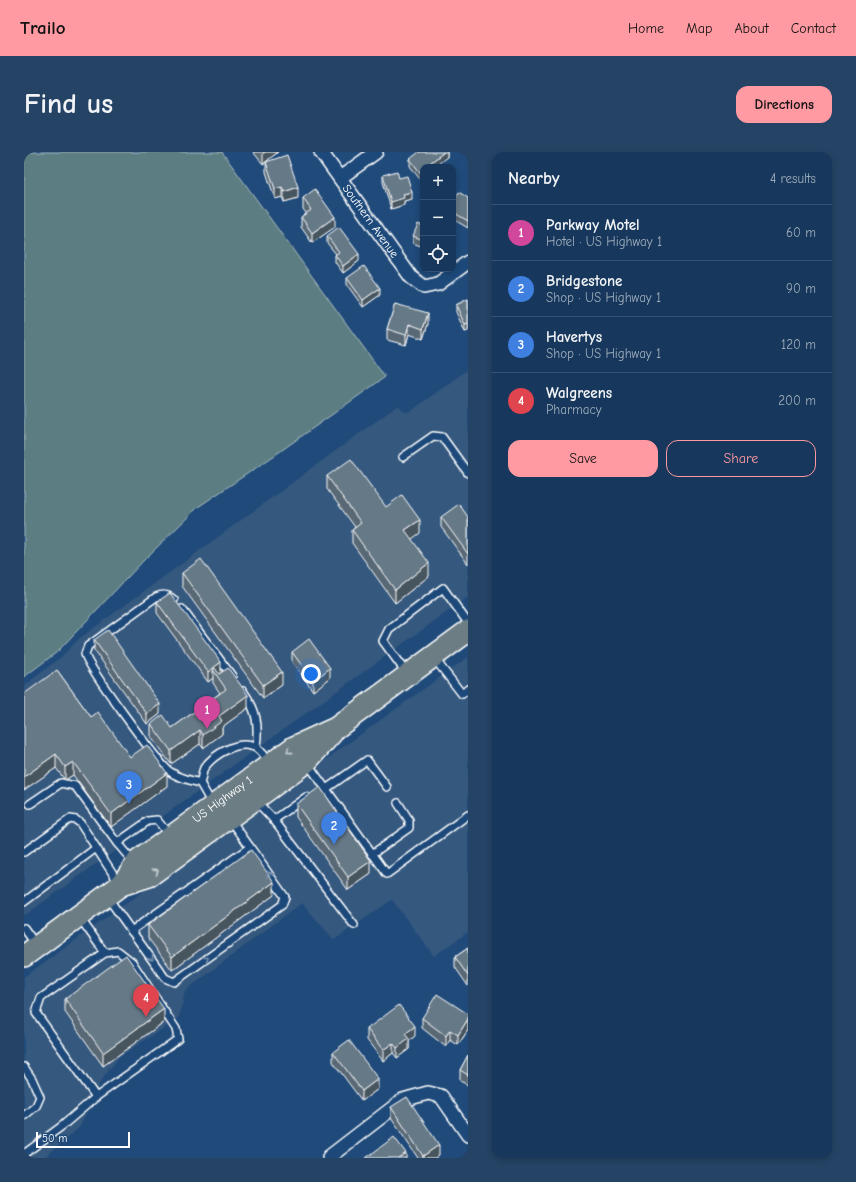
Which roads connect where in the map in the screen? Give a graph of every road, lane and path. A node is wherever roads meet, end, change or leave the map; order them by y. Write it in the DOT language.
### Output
graph roads {
  1 [pos="321,152"];
  2 [pos="376,152"];
  3 [pos="340,178"];
  4 [pos="468,262"];
  5 [pos="403,457"];
  6 [pos="468,473"];
  7 [pos="468,623"];
  8 [pos="468,631"];
  9 [pos="433,658"];
  10 [pos="408,676"];
  11 [pos="468,689"];
  12 [pos="336,728"];
  13 [pos="256,748"];
  14 [pos="306,762"];
  15 [pos="270,764"];
  16 [pos="200,783"];
  17 [pos="387,787"];
  18 [pos="326,789"];
  19 [pos="306,797"];
  20 [pos="254,800"];
  21 [pos="398,803"];
  22 [pos="30,804"];
  23 [pos="221,812"];
  24 [pos="468,815"];
  25 [pos="274,820"];
  26 [pos="171,837"];
  27 [pos="117,843"];
  28 [pos="250,847"];
  29 [pos="96,848"];
  30 [pos="24,852"];
  31 [pos="372,854"];
  32 [pos="135,865"];
  33 [pos="114,891"];
  34 [pos="24,902"];
  35 [pos="78,916"];
  36 [pos="354,925"];
  37 [pos="24,928"];
  38 [pos="131,931"];
  39 [pos="31,951"];
  40 [pos="105,953"];
  41 [pos="24,1067"];
  42 [pos="96,1097"];
  43 [pos="24,1116"];
  44 [pos="468,1135"];
  45 [pos="24,1154"];
  46 [pos="328,1157"];
  1 -- 3 [label="street, Southern Avenue"];
  2 -- 3 [label="street"];
  3 -- 4 [label="street, Southern Avenue"];
  5 -- 6 [label="lane"];
  7 -- 10 [label="lane"];
  8 -- 9 [label="main road, US Highway 1"];
  9 -- 10 [label="main road, US Highway 1"];
  9 -- 11 [label="lane"];
  10 -- 12 [label="main road, US Highway 1"];
  12 -- 14 [label="main road, US Highway 1"];
  12 -- 15 [label="main road, US Highway 1, one-way"];
  13 -- 15 [label="lane"];
  13 -- 16 [label="lane"];
  13 -- 16 [label="lane"];
  14 -- 18 [label="lane"];
  14 -- 20 [label="main road, US Highway 1"];
  15 -- 23 [label="main road, US Highway 1"];
  16 -- 23 [label="lane"];
  17 -- 18 [label="lane"];
  18 -- 31 [label="lane"];
  19 -- 25 [label="lane"];
  20 -- 23 [label="main road, US Highway 1"];
  20 -- 25 [label="lane"];
  21 -- 31 [label="lane"];
  22 -- 27 [label="lane"];
  23 -- 26 [label="main road, US Highway 1"];
  23 -- 28 [label="lane"];
  33 -- 23 [label="main road, US Highway 1, one-way"];
  24 -- 31 [label="lane"];
  25 -- 36 [label="lane"];
  26 -- 27 [label="lane"];
  26 -- 32 [label="main road, US Highway 1"];
  27 -- 32 [label="lane"];
  28 -- 38 [label="lane"];
  38 -- 28 [label="lane, one-way"];
  29 -- 30 [label="lane"];
  29 -- 33 [label="lane"];
  29 -- 34 [label="lane"];
  32 -- 33 [label="main road, US Highway 1"];
  33 -- 35 [label="main road, US Highway 1"];
  33 -- 38 [label="lane"];
  35 -- 39 [label="main road, US Highway 1"];
  35 -- 40 [label="lane"];
  37 -- 39 [label="lane"];
  40 -- 42 [label="lane"];
  40 -- 42 [label="lane"];
  41 -- 43 [label="lane"];
  42 -- 45 [label="lane"];
  44 -- 46 [label="street"];
}
